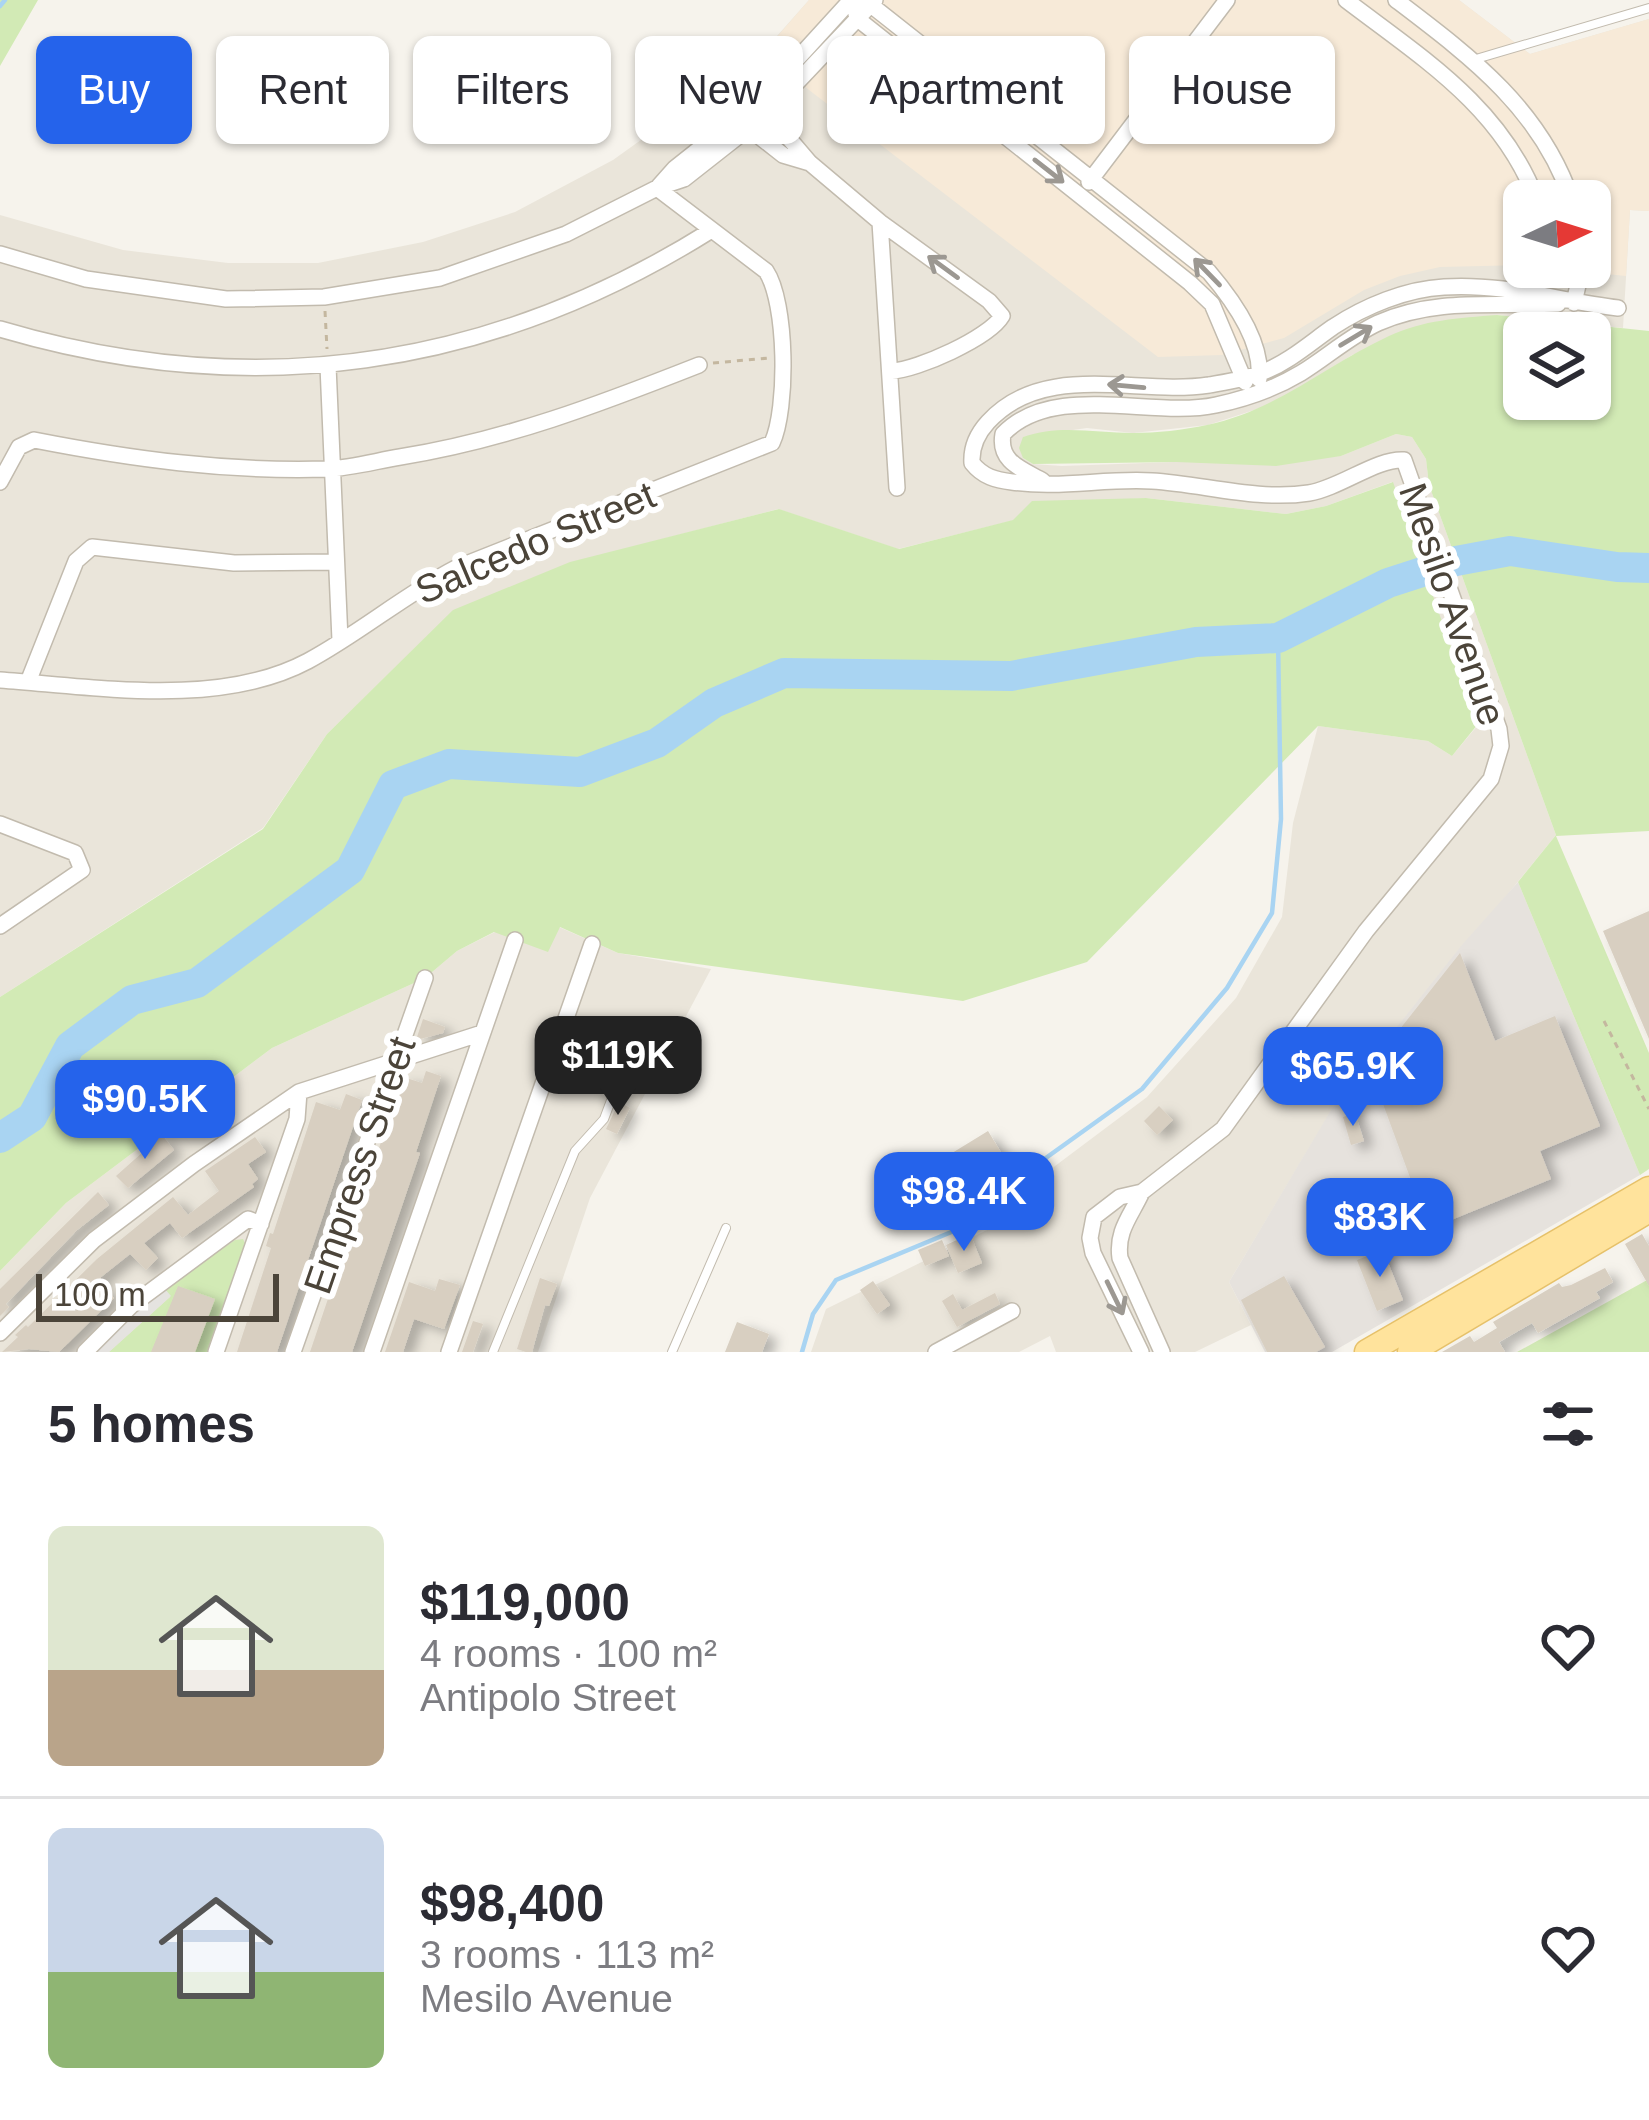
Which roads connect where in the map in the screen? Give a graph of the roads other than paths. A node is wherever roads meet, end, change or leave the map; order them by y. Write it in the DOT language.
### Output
graph roads {
  1 [pos="1227,0"];
  2 [pos="1346,0"];
  3 [pos="1396,0"];
  4 [pos="850,1"];
  5 [pos="873,3"];
  6 [pos="1649,8"];
  7 [pos="859,20"];
  8 [pos="803,59"];
  9 [pos="1474,59"];
  10 [pos="803,71"];
  11 [pos="723,144"];
  12 [pos="769,144"];
  13 [pos="794,144"];
  14 [pos="810,163"];
  15 [pos="1092,178"];
  16 [pos="1527,180"];
  17 [pos="1562,180"];
  18 [pos="657,188"];
  19 [pos="1080,195"];
  20 [pos="880,222"];
  21 [pos="710,231"];
  22 [pos="0,254"];
  23 [pos="1525,288"];
  24 [pos="1577,288"];
  25 [pos="1522,289"];
  26 [pos="1574,303"];
  27 [pos="1618,308"];
  28 [pos="0,328"];
  29 [pos="699,365"];
  30 [pos="328,366"];
  31 [pos="892,371"];
  32 [pos="1261,373"];
  33 [pos="1242,377"];
  34 [pos="1255,394"];
  35 [pos="332,469"];
  36 [pos="0,482"];
  37 [pos="1051,485"];
  38 [pos="897,488"];
  39 [pos="336,562"];
  40 [pos="340,640"];
  41 [pos="0,680"];
  42 [pos="28,682"];
  43 [pos="0,824"];
  44 [pos="0,926"];
  45 [pos="515,940"];
  46 [pos="592,944"];
  47 [pos="425,978"];
  48 [pos="482,1033"];
  49 [pos="632,1042"];
  50 [pos="395,1061"];
  51 [pos="299,1092"];
  52 [pos="1649,1189"];
  53 [pos="1142,1192"];
  54 [pos="1649,1210"];
  55 [pos="261,1224"];
  56 [pos="726,1228"];
  57 [pos="1012,1311"];
  58 [pos="0,1333"];
  59 [pos="1151,1350"];
  60 [pos="86,1352"];
  61 [pos="216,1352"];
  62 [pos="293,1352"];
  63 [pos="372,1352"];
  64 [pos="448,1352"];
  65 [pos="493,1352"];
  66 [pos="672,1352"];
  67 [pos="936,1352"];
  68 [pos="1367,1352"];
  69 [pos="1410,1352"];
  1 -- 15 [label="street"];
  2 -- 16 [label="street"];
  3 -- 9 [label="street"];
  4 -- 5 [label="street"];
  4 -- 7 [label="street"];
  4 -- 8 [label="street"];
  5 -- 7 [label="street"];
  5 -- 15 [label="street"];
  6 -- 9 [label="lane"];
  7 -- 10 [label="street"];
  7 -- 19 [label="street, one-way"];
  9 -- 17 [label="street"];
  11 -- 18 [label="street"];
  12 -- 14 [label="street"];
  13 -- 14 [label="street"];
  14 -- 20 [label="street"];
  15 -- 19 [label="street"];
  32 -- 15 [label="street, one-way"];
  18 -- 21 [label="street, Salcedo Street"];
  18 -- 22 [label="street"];
  19 -- 33 [label="street"];
  20 -- 31 [label="street"];
  31 -- 20 [label="street, one-way"];
  21 -- 30 [label="street"];
  21 -- 40 [label="street, Salcedo Street"];
  23 -- 25 [label="street"];
  24 -- 26 [label="street"];
  25 -- 26 [label="street, Mesilo Avenue"];
  25 -- 32 [label="street, Mesilo Avenue"];
  26 -- 27 [label="street, Mesilo Avenue"];
  34 -- 26 [label="street, Mesilo Avenue, one-way"];
  28 -- 30 [label="street"];
  29 -- 35 [label="street"];
  30 -- 35 [label="street"];
  31 -- 38 [label="street"];
  32 -- 33 [label="street, Mesilo Avenue"];
  32 -- 34 [label="street"];
  33 -- 34 [label="street"];
  33 -- 37 [label="street, Mesilo Avenue, one-way"];
  34 -- 37 [label="street, Mesilo Avenue"];
  35 -- 36 [label="street"];
  35 -- 39 [label="street"];
  37 -- 53 [label="street, Mesilo Avenue"];
  39 -- 40 [label="street"];
  39 -- 42 [label="street"];
  40 -- 42 [label="street, Salcedo Street"];
  41 -- 42 [label="street, Salcedo Street"];
  43 -- 44 [label="street"];
  45 -- 48 [label="street"];
  46 -- 64 [label="street"];
  47 -- 50 [label="street, Empress Street"];
  48 -- 50 [label="street"];
  48 -- 63 [label="street"];
  49 -- 65 [label="lane"];
  50 -- 51 [label="street"];
  50 -- 62 [label="street, Empress Street"];
  51 -- 55 [label="street"];
  51 -- 58 [label="street"];
  52 -- 68 [label="main road"];
  53 -- 59 [label="street, Mesilo Avenue"];
  53 -- 59 [label="street, Mesilo Avenue, one-way"];
  54 -- 69 [label="main road"];
  55 -- 60 [label="street"];
  55 -- 61 [label="street"];
  56 -- 66 [label="lane"];
  57 -- 67 [label="street"];
}
